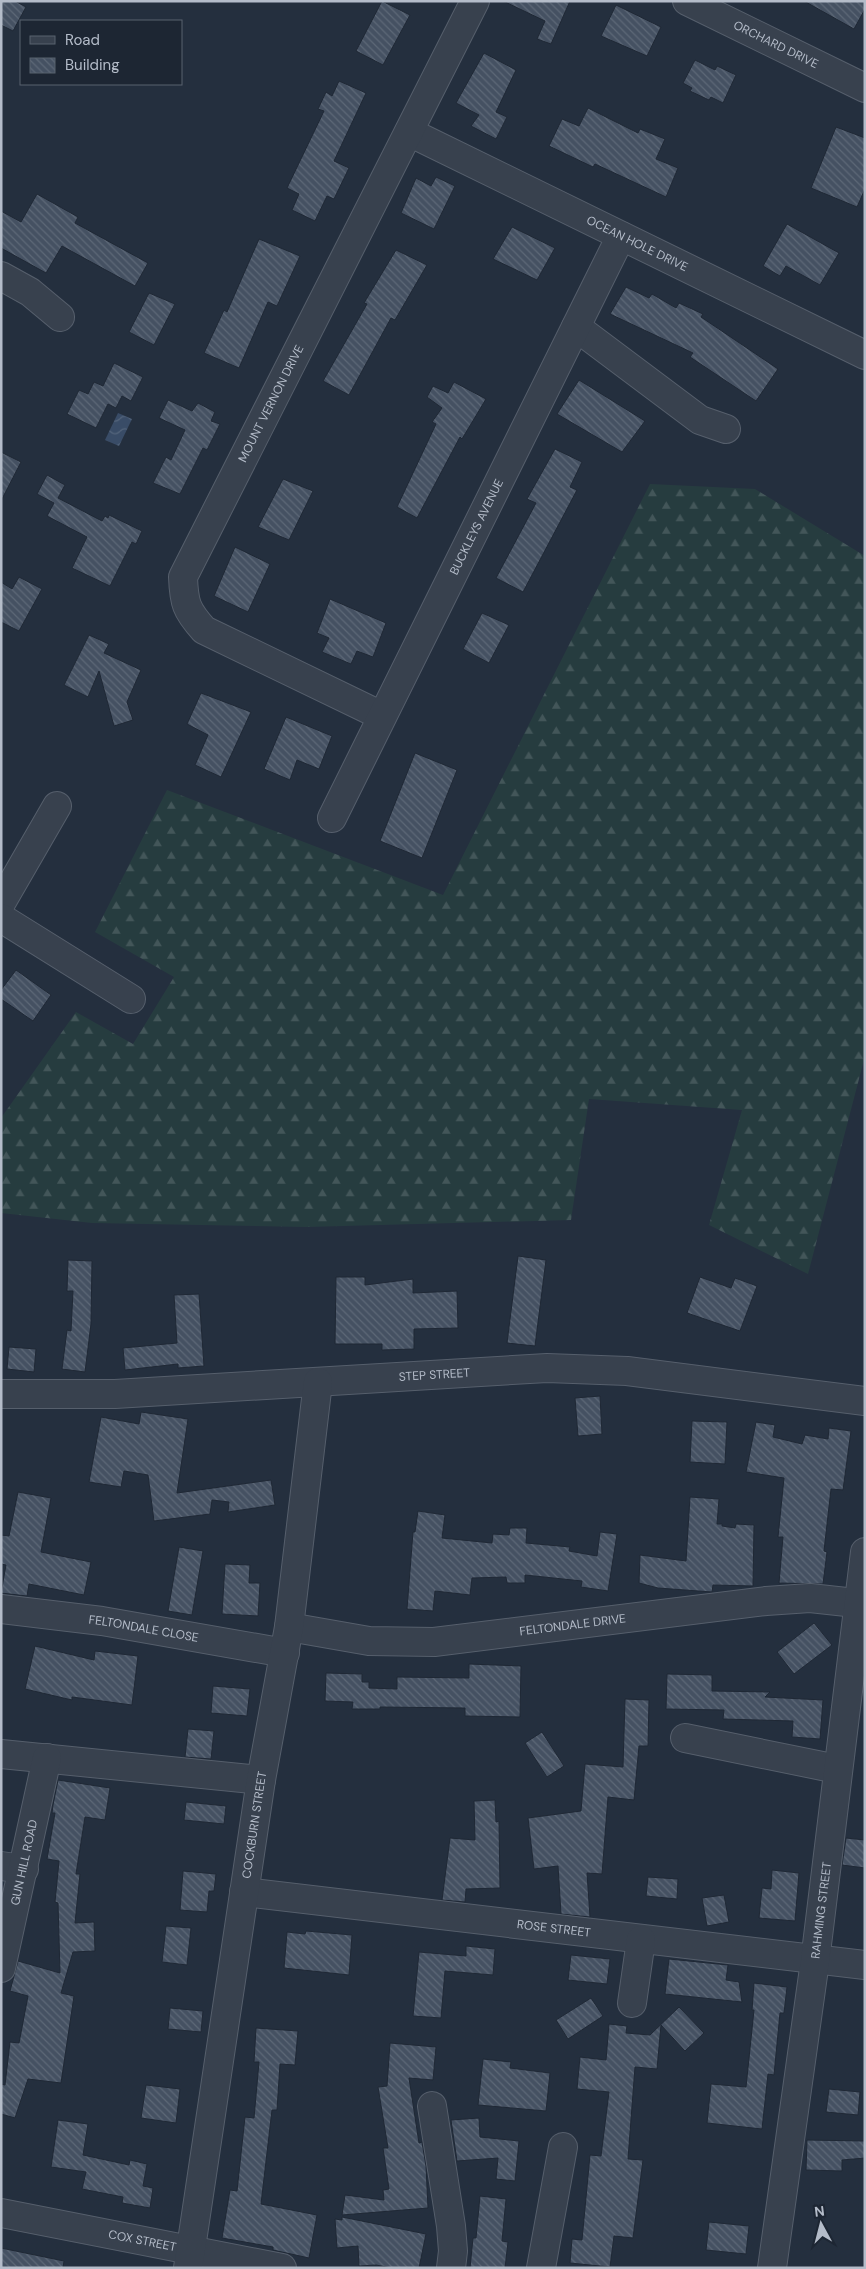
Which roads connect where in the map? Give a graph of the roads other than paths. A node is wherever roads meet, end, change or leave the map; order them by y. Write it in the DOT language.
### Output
graph roads {
  1 [pos="475,1"];
  2 [pos="687,1"];
  3 [pos="865,88"];
  4 [pos="409,132"];
  5 [pos="622,236"];
  6 [pos="1,276"];
  7 [pos="60,317"];
  8 [pos="576,327"];
  9 [pos="865,355"];
  10 [pos="726,429"];
  11 [pos="382,716"];
  12 [pos="57,806"];
  13 [pos="332,818"];
  14 [pos="1,903"];
  15 [pos="1,918"];
  16 [pos="131,999"];
  17 [pos="318,1382"];
  18 [pos="1,1394"];
  19 [pos="865,1401"];
  20 [pos="865,1552"];
  21 [pos="861,1603"];
  22 [pos="1,1609"];
  23 [pos="287,1640"];
  24 [pos="685,1738"];
  25 [pos="1,1754"];
  26 [pos="47,1758"];
  27 [pos="837,1770"];
  28 [pos="261,1780"];
  29 [pos="13,1868"];
  30 [pos="244,1892"];
  31 [pos="641,1940"];
  32 [pos="815,1961"];
  33 [pos="865,1965"];
  34 [pos="1,1968"];
  35 [pos="632,2004"];
  36 [pos="432,2106"];
  37 [pos="563,2147"];
  38 [pos="1,2213"];
  39 [pos="189,2258"];
  40 [pos="282,2268"];
  41 [pos="451,2268"];
  42 [pos="541,2268"];
  43 [pos="772,2268"];
  1 -- 4 [label="street, MOUNT VERNON DRIVE"];
  2 -- 3 [label="street, ORCHARD DRIVE"];
  4 -- 5 [label="street, OCEAN HOLE DRIVE"];
  4 -- 11 [label="street, MOUNT VERNON DRIVE"];
  5 -- 8 [label="street, BUCKLEYS AVENUE"];
  5 -- 9 [label="street, OCEAN HOLE DRIVE"];
  6 -- 7 [label="street"];
  8 -- 10 [label="street"];
  8 -- 11 [label="street, BUCKLEYS AVENUE"];
  11 -- 13 [label="street, BUCKLEYS AVENUE"];
  12 -- 14 [label="street"];
  15 -- 16 [label="street"];
  17 -- 18 [label="street, STEP STREET"];
  17 -- 19 [label="street, STEP STREET"];
  17 -- 23 [label="street, COCKBURN STREET"];
  20 -- 21 [label="street, RAHMING STREET"];
  21 -- 23 [label="street, FELTONDALE DRIVE"];
  21 -- 27 [label="street, RAHMING STREET"];
  22 -- 23 [label="street, FELTONDALE CLOSE"];
  23 -- 28 [label="street, COCKBURN STREET"];
  24 -- 27 [label="street"];
  25 -- 26 [label="street"];
  26 -- 28 [label="street"];
  26 -- 29 [label="street, GUN HILL ROAD"];
  27 -- 32 [label="street, RAHMING STREET"];
  28 -- 30 [label="street, COCKBURN STREET"];
  29 -- 34 [label="street, GUN HILL ROAD"];
  30 -- 31 [label="street, ROSE STREET"];
  30 -- 39 [label="street, COCKBURN STREET"];
  31 -- 32 [label="street, ROSE STREET"];
  31 -- 35 [label="street"];
  32 -- 33 [label="street, ROSE STREET"];
  32 -- 43 [label="street, RAHMING STREET"];
  36 -- 41 [label="street"];
  37 -- 42 [label="street"];
  38 -- 39 [label="street, COX STREET"];
  39 -- 40 [label="street, COX STREET"];
}
